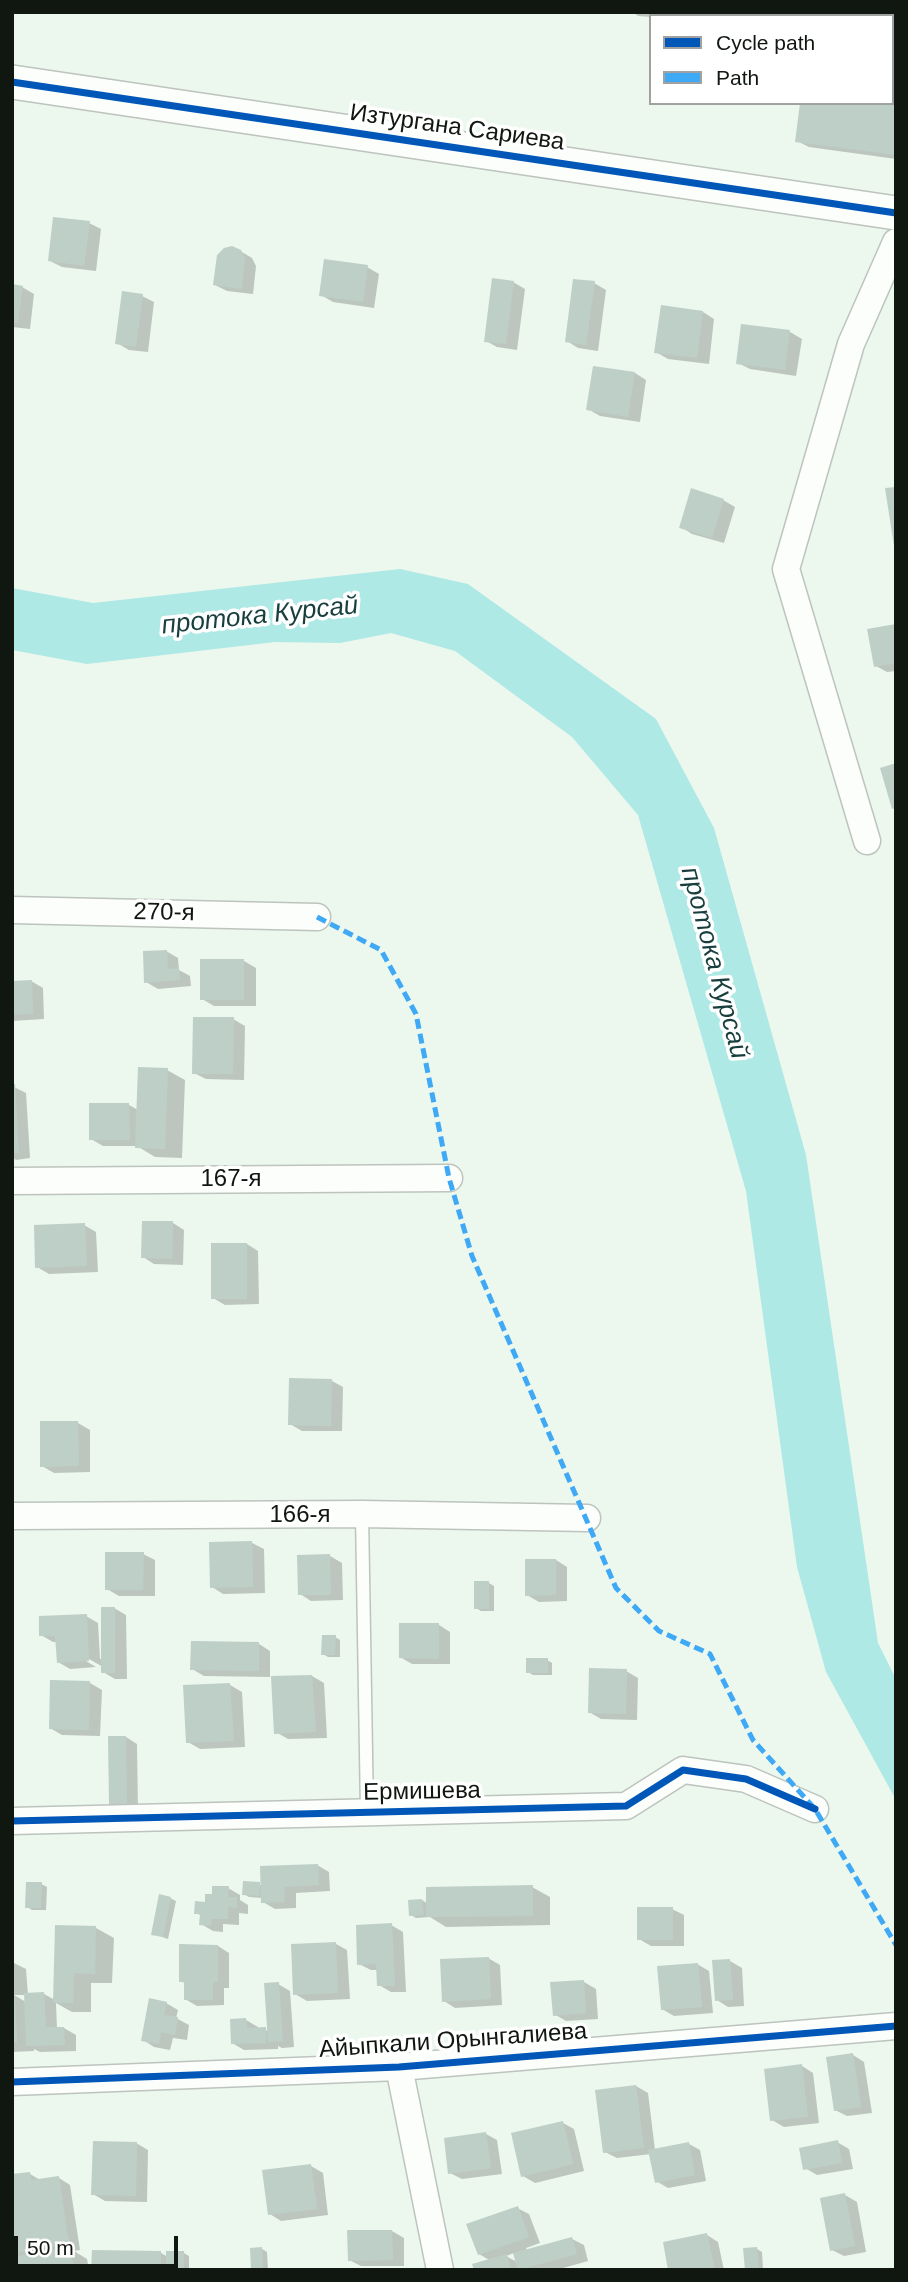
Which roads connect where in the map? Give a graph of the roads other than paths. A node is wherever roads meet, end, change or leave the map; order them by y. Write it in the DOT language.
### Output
graph roads {
  1 [pos="12,82"];
  2 [pos="896,213"];
  3 [pos="896,242"];
  4 [pos="867,841"];
  5 [pos="12,910"];
  6 [pos="317,917"];
  7 [pos="449,1178"];
  8 [pos="12,1181"];
  9 [pos="362,1514"];
  10 [pos="12,1516"];
  11 [pos="587,1518"];
  12 [pos="815,1809"];
  13 [pos="367,1813"];
  14 [pos="12,1821"];
  15 [pos="896,2026"];
  16 [pos="399,2067"];
  17 [pos="12,2082"];
  18 [pos="440,2270"];
  1 -- 2 [label="street, Изтургана Сариева"];
  3 -- 4 [label="street"];
  5 -- 6 [label="street, 270-я"];
  7 -- 8 [label="street, 167-я"];
  9 -- 10 [label="street, 166-я"];
  9 -- 11 [label="street, 166-я"];
  9 -- 13 [label="lane"];
  12 -- 13 [label="street, Ермишева"];
  13 -- 14 [label="street, Ермишева"];
  15 -- 16 [label="street, Айыпкали Орынгалиева"];
  16 -- 17 [label="street, Айыпкали Орынгалиева"];
  16 -- 18 [label="street"];
}
